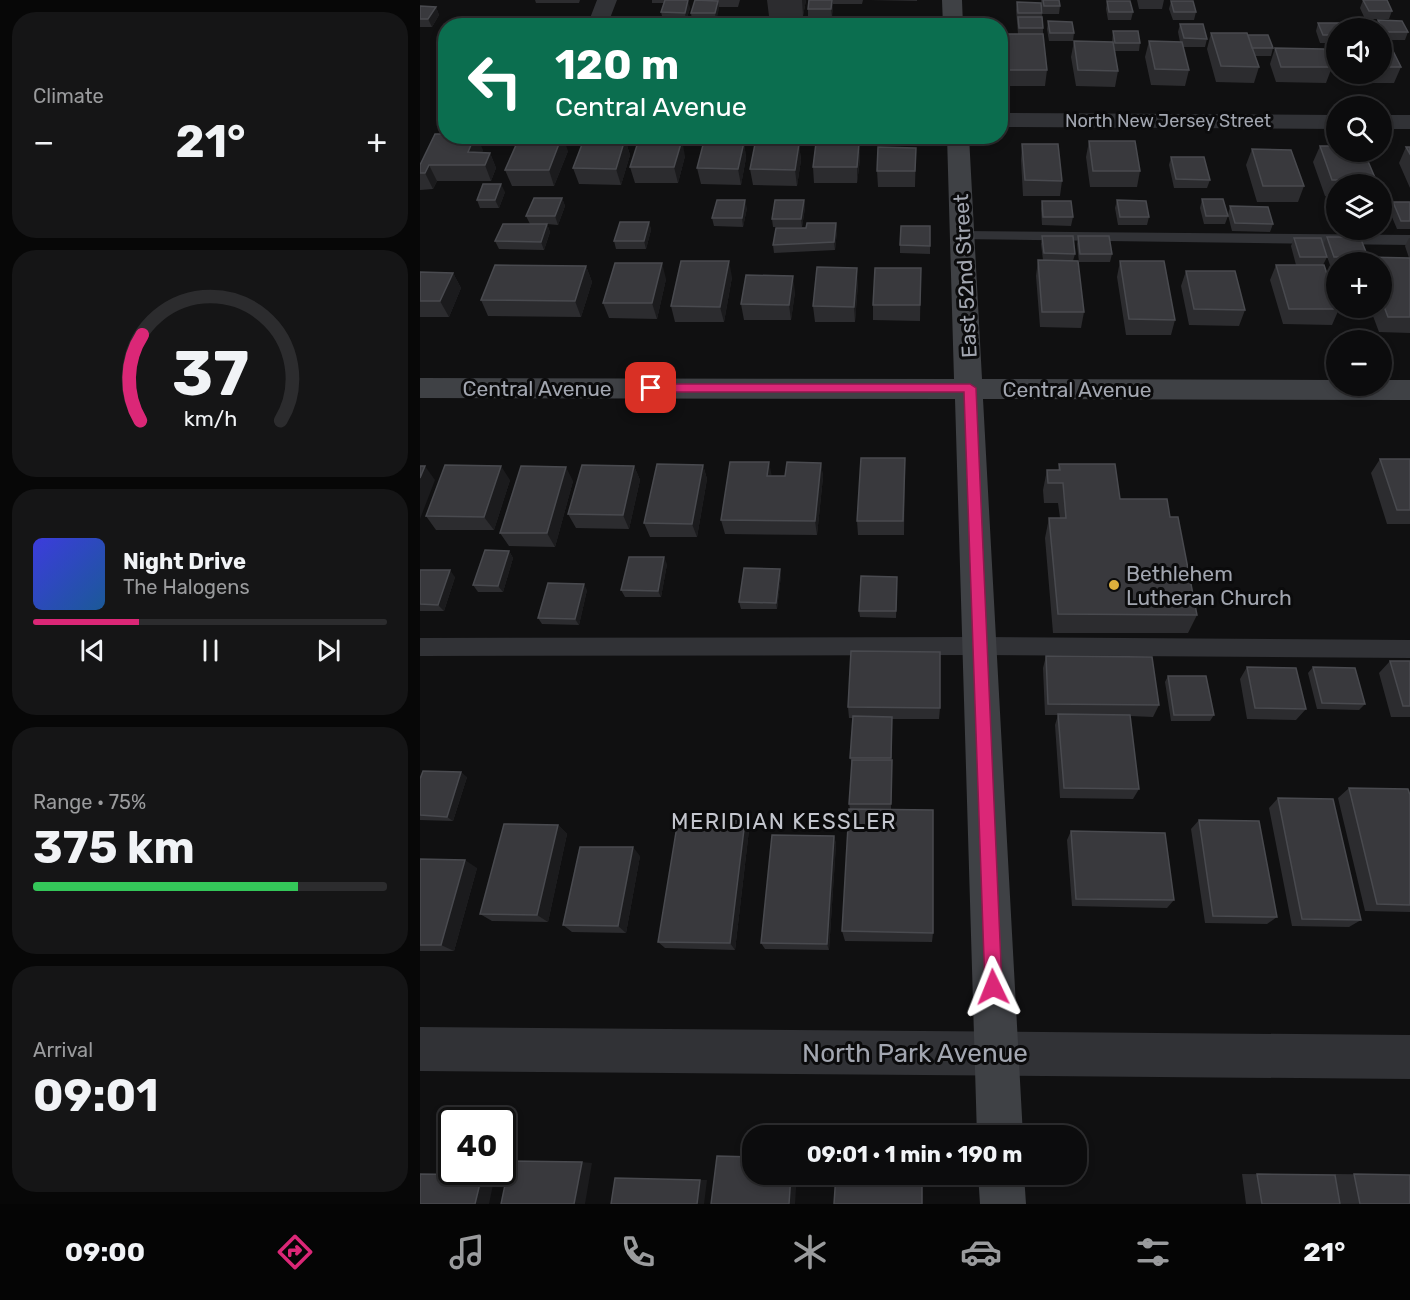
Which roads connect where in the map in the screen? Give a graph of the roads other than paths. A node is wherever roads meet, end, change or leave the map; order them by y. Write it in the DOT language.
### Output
graph roads {
  1 [pos="607,0"];
  2 [pos="952,0"];
  3 [pos="600,18"];
  4 [pos="953,18"];
  5 [pos="1008,120"];
  6 [pos="1326,122"];
  7 [pos="1392,122"];
  8 [pos="1410,122"];
  9 [pos="958,144"];
  10 [pos="963,236"];
  11 [pos="1410,240"];
  12 [pos="420,388"];
  13 [pos="970,388"];
  14 [pos="1410,390"];
  15 [pos="980,646"];
  16 [pos="420,647"];
  17 [pos="1410,650"];
  18 [pos="420,1049"];
  19 [pos="996,1054"];
  20 [pos="1410,1057"];
  21 [pos="999,1125"];
  22 [pos="1002,1185"];
  23 [pos="1003,1204"];
  1 -- 3 [label="street"];
  2 -- 4 [label="street"];
  5 -- 6 [label="street, North New Jersey Street"];
  7 -- 8 [label="street"];
  9 -- 10 [label="street, East 52nd Street"];
  10 -- 11 [label="lane"];
  10 -- 13 [label="street, East 52nd Street"];
  12 -- 13 [label="street, Central Avenue"];
  13 -- 14 [label="street, Central Avenue"];
  13 -- 15 [label="street, East 52nd Street"];
  15 -- 16 [label="lane"];
  15 -- 17 [label="lane"];
  15 -- 19 [label="street, East 52nd Street"];
  18 -- 19 [label="street, North Park Avenue"];
  19 -- 20 [label="street, North Park Avenue"];
  19 -- 21 [label="street, East 52nd Street"];
  22 -- 23 [label="street"];
}
